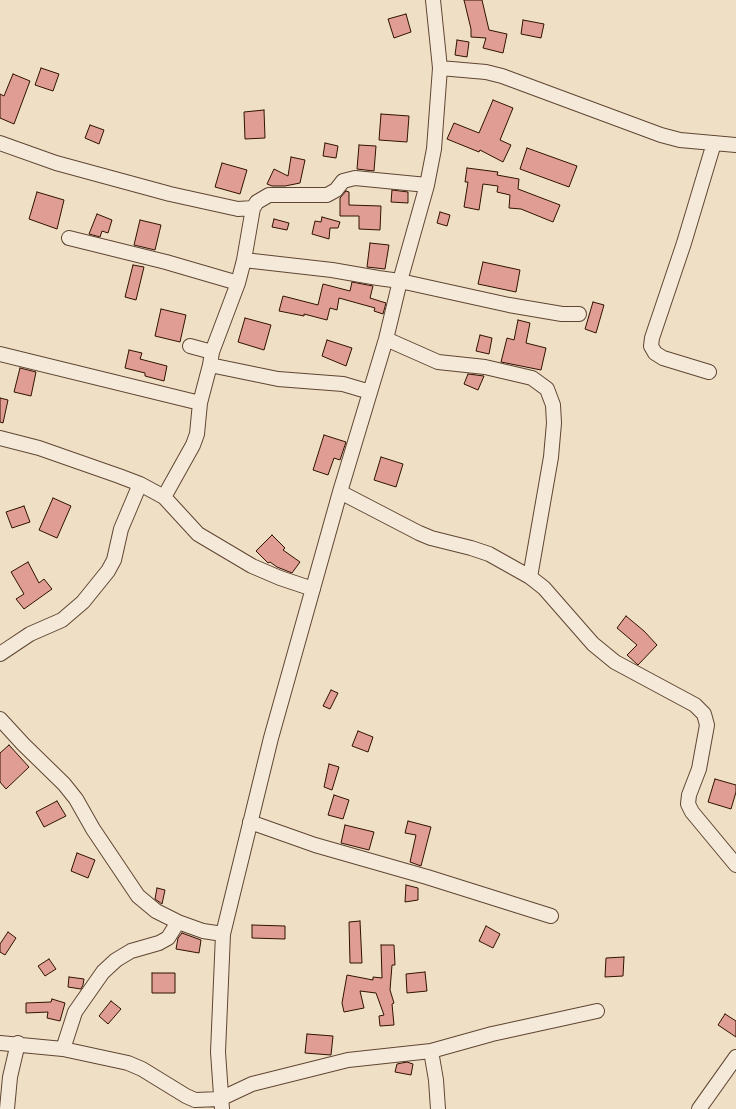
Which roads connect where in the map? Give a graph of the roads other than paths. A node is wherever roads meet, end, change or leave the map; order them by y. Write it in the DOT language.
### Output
graph roads {
  1 [pos="433,0"];
  2 [pos="440,68"];
  3 [pos="714,143"];
  4 [pos="0,144"];
  5 [pos="736,145"];
  6 [pos="427,185"];
  7 [pos="253,208"];
  8 [pos="69,238"];
  9 [pos="244,260"];
  10 [pos="400,281"];
  11 [pos="238,283"];
  12 [pos="579,314"];
  13 [pos="386,339"];
  14 [pos="190,346"];
  15 [pos="0,354"];
  16 [pos="211,358"];
  17 [pos="709,372"];
  18 [pos="370,392"];
  19 [pos="200,403"];
  20 [pos="0,438"];
  21 [pos="140,484"];
  22 [pos="340,492"];
  23 [pos="164,497"];
  24 [pos="530,577"];
  25 [pos="313,589"];
  26 [pos="0,654"];
  27 [pos="0,719"];
  28 [pos="250,822"];
  29 [pos="736,864"];
  30 [pos="551,916"];
  31 [pos="178,922"];
  32 [pos="222,934"];
  33 [pos="597,1011"];
  34 [pos="0,1043"];
  35 [pos="18,1044"];
  36 [pos="62,1049"];
  37 [pos="431,1051"];
  38 [pos="736,1057"];
  39 [pos="221,1104"];
  40 [pos="7,1109"];
  41 [pos="438,1109"];
  42 [pos="699,1109"];
  1 -- 2 [label="street"];
  2 -- 3 [label="street"];
  2 -- 6 [label="street"];
  3 -- 5 [label="street"];
  3 -- 17 [label="street"];
  4 -- 7 [label="street"];
  6 -- 7 [label="street"];
  6 -- 10 [label="street"];
  7 -- 9 [label="street"];
  8 -- 11 [label="street"];
  9 -- 10 [label="street"];
  9 -- 11 [label="street"];
  10 -- 12 [label="street"];
  10 -- 13 [label="street"];
  11 -- 16 [label="street"];
  13 -- 18 [label="street"];
  13 -- 24 [label="street"];
  14 -- 16 [label="street"];
  15 -- 19 [label="street"];
  16 -- 18 [label="street"];
  16 -- 19 [label="street"];
  18 -- 22 [label="street"];
  19 -- 23 [label="street"];
  20 -- 21 [label="street"];
  21 -- 23 [label="street"];
  21 -- 26 [label="street"];
  22 -- 24 [label="street"];
  22 -- 25 [label="street"];
  23 -- 25 [label="street"];
  24 -- 29 [label="street"];
  25 -- 28 [label="street"];
  27 -- 31 [label="street"];
  28 -- 30 [label="street"];
  28 -- 32 [label="street"];
  31 -- 32 [label="street"];
  31 -- 36 [label="street"];
  32 -- 39 [label="street"];
  33 -- 37 [label="street"];
  34 -- 35 [label="street"];
  35 -- 36 [label="street"];
  35 -- 40 [label="street"];
  36 -- 39 [label="street"];
  37 -- 39 [label="street"];
  37 -- 41 [label="street"];
  38 -- 42 [label="street"];
}
